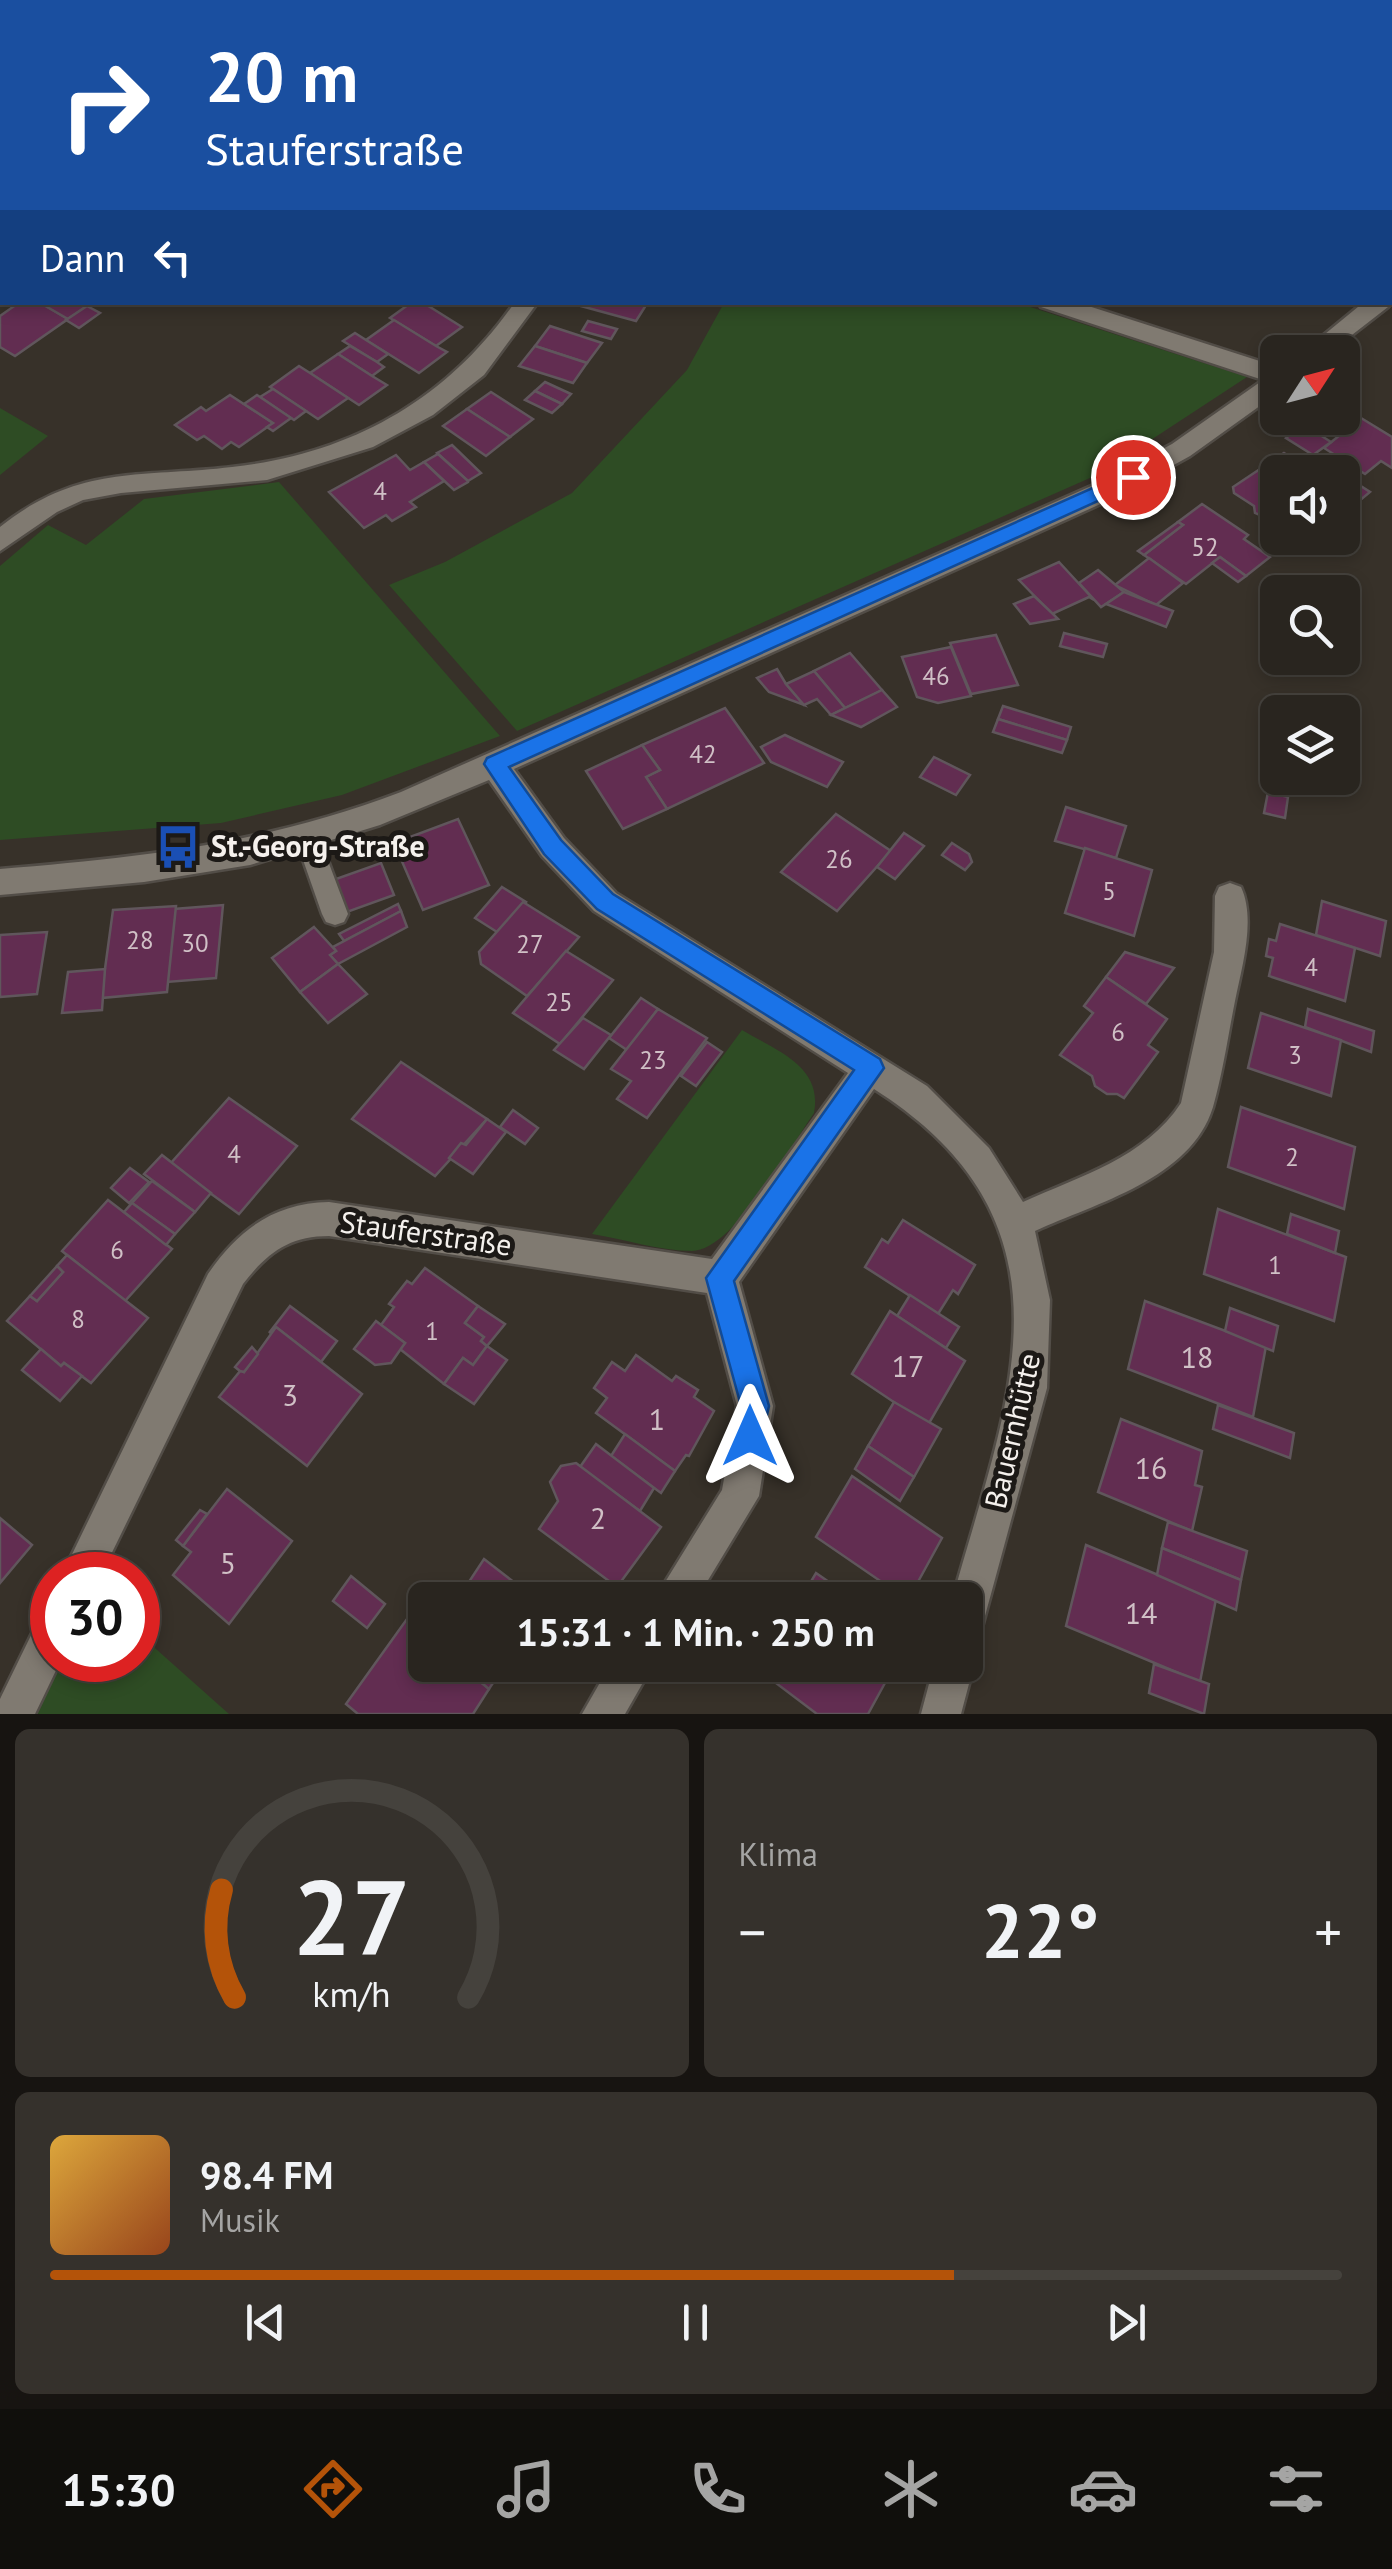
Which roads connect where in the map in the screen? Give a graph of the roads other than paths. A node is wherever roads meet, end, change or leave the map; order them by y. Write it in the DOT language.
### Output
graph roads {
  1 [pos="524,305"];
  2 [pos="1058,305"];
  3 [pos="1376,305"];
  4 [pos="1337,335"];
  5 [pos="1260,372"];
  6 [pos="1260,391"];
  7 [pos="0,541"];
  8 [pos="494,764"];
  9 [pos="307,837"];
  10 [pos="0,882"];
  11 [pos="1230,896"];
  12 [pos="335,914"];
  13 [pos="871,1068"];
  14 [pos="1015,1223"];
  15 [pos="720,1278"];
  16 [pos="92,1552"];
  17 [pos="685,1582"];
  18 [pos="976,1582"];
  19 [pos="30,1680"];
  20 [pos="622,1682"];
  21 [pos="949,1682"];
  22 [pos="14,1714"];
  23 [pos="602,1714"];
  24 [pos="941,1714"];
  1 -- 7 [label="street"];
  2 -- 5 [label="street"];
  3 -- 4 [label="street"];
  6 -- 8 [label="street"];
  8 -- 9 [label="street"];
  8 -- 13 [label="street, Bauernhütte"];
  9 -- 10 [label="street"];
  9 -- 12 [label="lane"];
  11 -- 14 [label="street"];
  13 -- 14 [label="street, Bauernhütte"];
  13 -- 15 [label="street"];
  14 -- 18 [label="street, Bauernhütte"];
  15 -- 16 [label="street, Stauferstraße"];
  15 -- 17 [label="street"];
  19 -- 22 [label="street"];
  20 -- 23 [label="street"];
  21 -- 24 [label="street"];
}
